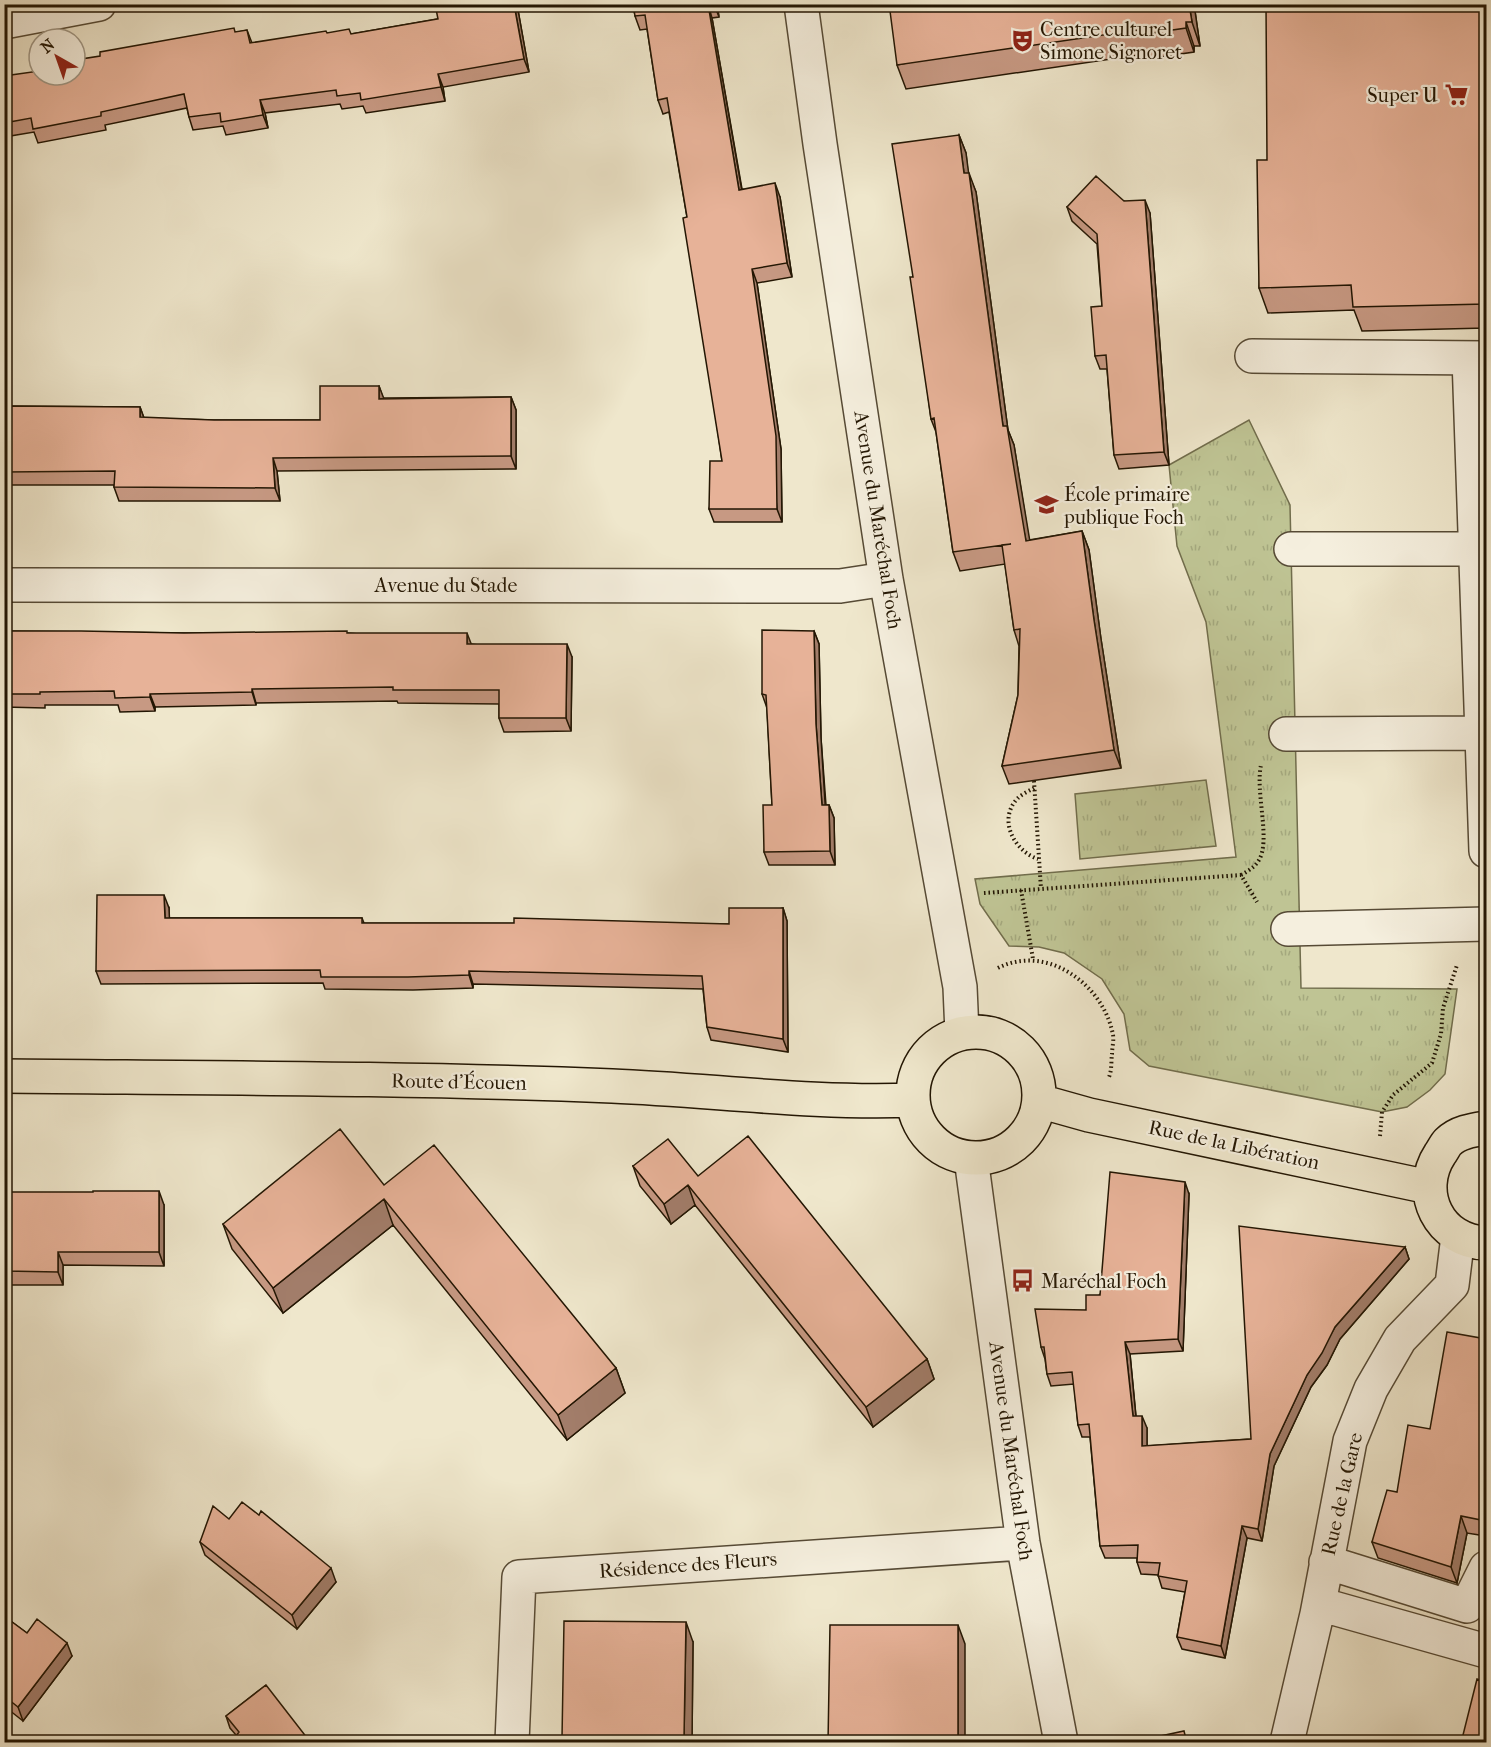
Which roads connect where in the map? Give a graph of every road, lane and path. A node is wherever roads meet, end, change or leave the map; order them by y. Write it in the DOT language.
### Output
graph roads {
  1 [pos="99,4"];
  2 [pos="801,4"];
  3 [pos="4,22"];
  4 [pos="1252,356"];
  5 [pos="1478,358"];
  6 [pos="1480,474"];
  7 [pos="1291,549"];
  8 [pos="1481,551"];
  9 [pos="886,579"];
  10 [pos="4,585"];
  11 [pos="1482,733"];
  12 [pos="1286,734"];
  13 [pos="1034,781"];
  14 [pos="1034,788"];
  15 [pos="1486,851"];
  16 [pos="1038,859"];
  17 [pos="1241,875"];
  18 [pos="1041,889"];
  19 [pos="1021,890"];
  20 [pos="944,896"];
  21 [pos="1486,924"];
  22 [pos="1287,929"];
  23 [pos="1034,959"];
  24 [pos="960,987"];
  25 [pos="962,1033"];
  26 [pos="4,1076"];
  27 [pos="913,1100"];
  28 [pos="1039,1101"];
  29 [pos="1089,1115"];
  30 [pos="1486,1128"];
  31 [pos="971,1158"];
  32 [pos="1429,1187"];
  33 [pos="1472,1240"];
  34 [pos="1023,1543"];
  35 [pos="1326,1562"];
  36 [pos="1486,1568"];
  37 [pos="1319,1604"];
  38 [pos="1486,1652"];
  39 [pos="512,1743"];
  40 [pos="1061,1743"];
  41 [pos="1287,1743"];
  1 -- 3 [label="street"];
  2 -- 9 [label="street, Avenue du Maréchal Foch"];
  4 -- 5 [label="street"];
  5 -- 6 [label="street"];
  6 -- 8 [label="street"];
  7 -- 8 [label="street"];
  8 -- 11 [label="street"];
  9 -- 10 [label="street, Avenue du Stade"];
  9 -- 20 [label="street, Avenue du Maréchal Foch"];
  11 -- 12 [label="street"];
  11 -- 15 [label="street"];
  12 -- 17 [label="path"];
  13 -- 14 [label="path"];
  14 -- 16 [label="path"];
  14 -- 16 [label="path"];
  16 -- 18 [label="path"];
  17 -- 18 [label="path"];
  17 -- 22 [label="path"];
  18 -- 19 [label="path"];
  19 -- 20 [label="path"];
  19 -- 23 [label="path"];
  20 -- 24 [label="street, Avenue du Maréchal Foch"];
  21 -- 22 [label="street"];
  23 -- 24 [label="path"];
  23 -- 29 [label="path"];
  24 -- 25 [label="street, Avenue du Maréchal Foch"];
  25 -- 27 [label="main road"];
  25 -- 28 [label="main road"];
  26 -- 27 [label="main road, Route d'Écouen"];
  27 -- 31 [label="main road"];
  28 -- 29 [label="main road, Rue de la Libération"];
  28 -- 31 [label="main road"];
  29 -- 32 [label="main road, Rue de la Libération"];
  30 -- 32 [label="main road"];
  31 -- 34 [label="street, Avenue du Maréchal Foch"];
  32 -- 33 [label="main road"];
  33 -- 35 [label="street, Rue de la Gare"];
  34 -- 39 [label="street, Résidence des Fleurs"];
  34 -- 40 [label="street, Avenue du Maréchal Foch"];
  35 -- 36 [label="street"];
  35 -- 37 [label="street, Rue de la Gare"];
  37 -- 38 [label="street"];
  37 -- 41 [label="street, Rue de la Gare"];
}
